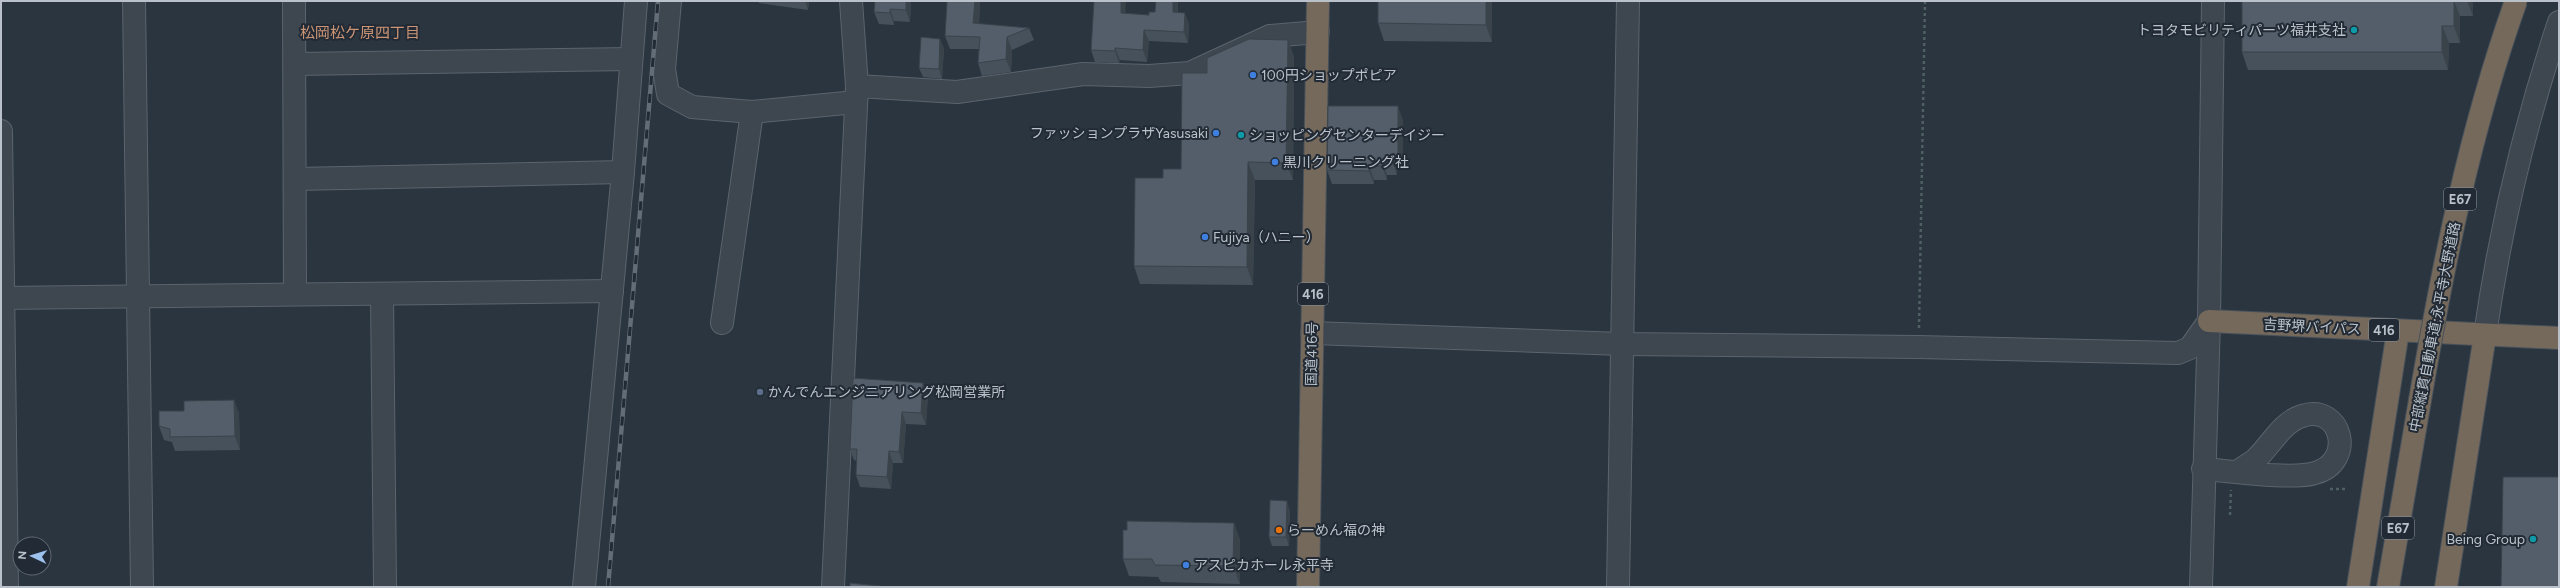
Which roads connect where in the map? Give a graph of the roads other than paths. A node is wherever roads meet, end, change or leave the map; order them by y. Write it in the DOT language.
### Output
graph roads {
  1 [pos="134,1"];
  2 [pos="294,1"];
  3 [pos="636,1"];
  4 [pos="670,1"];
  5 [pos="851,1"];
  6 [pos="1318,1"];
  7 [pos="1628,1"];
  8 [pos="2213,1"];
  9 [pos="2516,1"];
  10 [pos="2559,22"];
  11 [pos="1318,32"];
  12 [pos="631,59"];
  13 [pos="295,64"];
  14 [pos="856,94"];
  15 [pos="752,112"];
  16 [pos="1,130"];
  17 [pos="623,172"];
  18 [pos="296,179"];
  19 [pos="612,290"];
  20 [pos="295,294"];
  21 [pos="382,294"];
  22 [pos="138,296"];
  23 [pos="2,298"];
  24 [pos="2209,321"];
  25 [pos="722,323"];
  26 [pos="2398,331"];
  27 [pos="1312,333"];
  28 [pos="2485,335"];
  29 [pos="2559,338"];
  30 [pos="1622,344"];
  31 [pos="2409,468"];
  32 [pos="2203,469"];
  33 [pos="2235,478"];
  34 [pos="7,587"];
  35 [pos="142,587"];
  36 [pos="385,587"];
  37 [pos="584,587"];
  38 [pos="833,587"];
  39 [pos="1308,587"];
  40 [pos="1618,587"];
  41 [pos="2201,587"];
  42 [pos="2358,587"];
  43 [pos="2388,587"];
  44 [pos="2396,587"];
  45 [pos="2446,587"];
  1 -- 22 [label="street"];
  2 -- 13 [label="street"];
  3 -- 12 [label="street"];
  4 -- 15 [label="street"];
  5 -- 14 [label="street"];
  6 -- 11 [label="highway, 国道416号 / 416"];
  7 -- 30 [label="street"];
  8 -- 24 [label="street"];
  9 -- 31 [label="highway, 中部縦貫自動車道;永平寺大野道路 / E67, bridge"];
  10 -- 28 [label="street"];
  11 -- 14 [label="street"];
  11 -- 27 [label="highway, 国道416号 / 416"];
  12 -- 13 [label="street"];
  12 -- 17 [label="street"];
  13 -- 18 [label="street"];
  14 -- 15 [label="street"];
  14 -- 38 [label="street"];
  15 -- 25 [label="street"];
  16 -- 23 [label="street"];
  17 -- 18 [label="street"];
  17 -- 19 [label="street"];
  18 -- 20 [label="street"];
  19 -- 21 [label="street"];
  19 -- 37 [label="street"];
  20 -- 21 [label="street"];
  20 -- 22 [label="street"];
  21 -- 36 [label="street"];
  22 -- 23 [label="street"];
  22 -- 35 [label="street"];
  23 -- 34 [label="street"];
  24 -- 26 [label="highway, 吉野堺バイパス / 416"];
  24 -- 30 [label="street"];
  24 -- 32 [label="street"];
  26 -- 28 [label="highway, 吉野堺バイパス / 416"];
  26 -- 42 [label="highway"];
  27 -- 30 [label="street"];
  27 -- 39 [label="highway, 国道416号 / 416"];
  28 -- 29 [label="highway, 吉野堺バイパス / 416"];
  28 -- 45 [label="highway"];
  30 -- 40 [label="street"];
  31 -- 43 [label="highway, 中部縦貫自動車道;永平寺大野道路 / E67"];
  31 -- 44 [label="highway, 中部縦貫自動車道;永平寺大野道路 / E67"];
  32 -- 33 [label="street"];
  32 -- 41 [label="street"];
}
